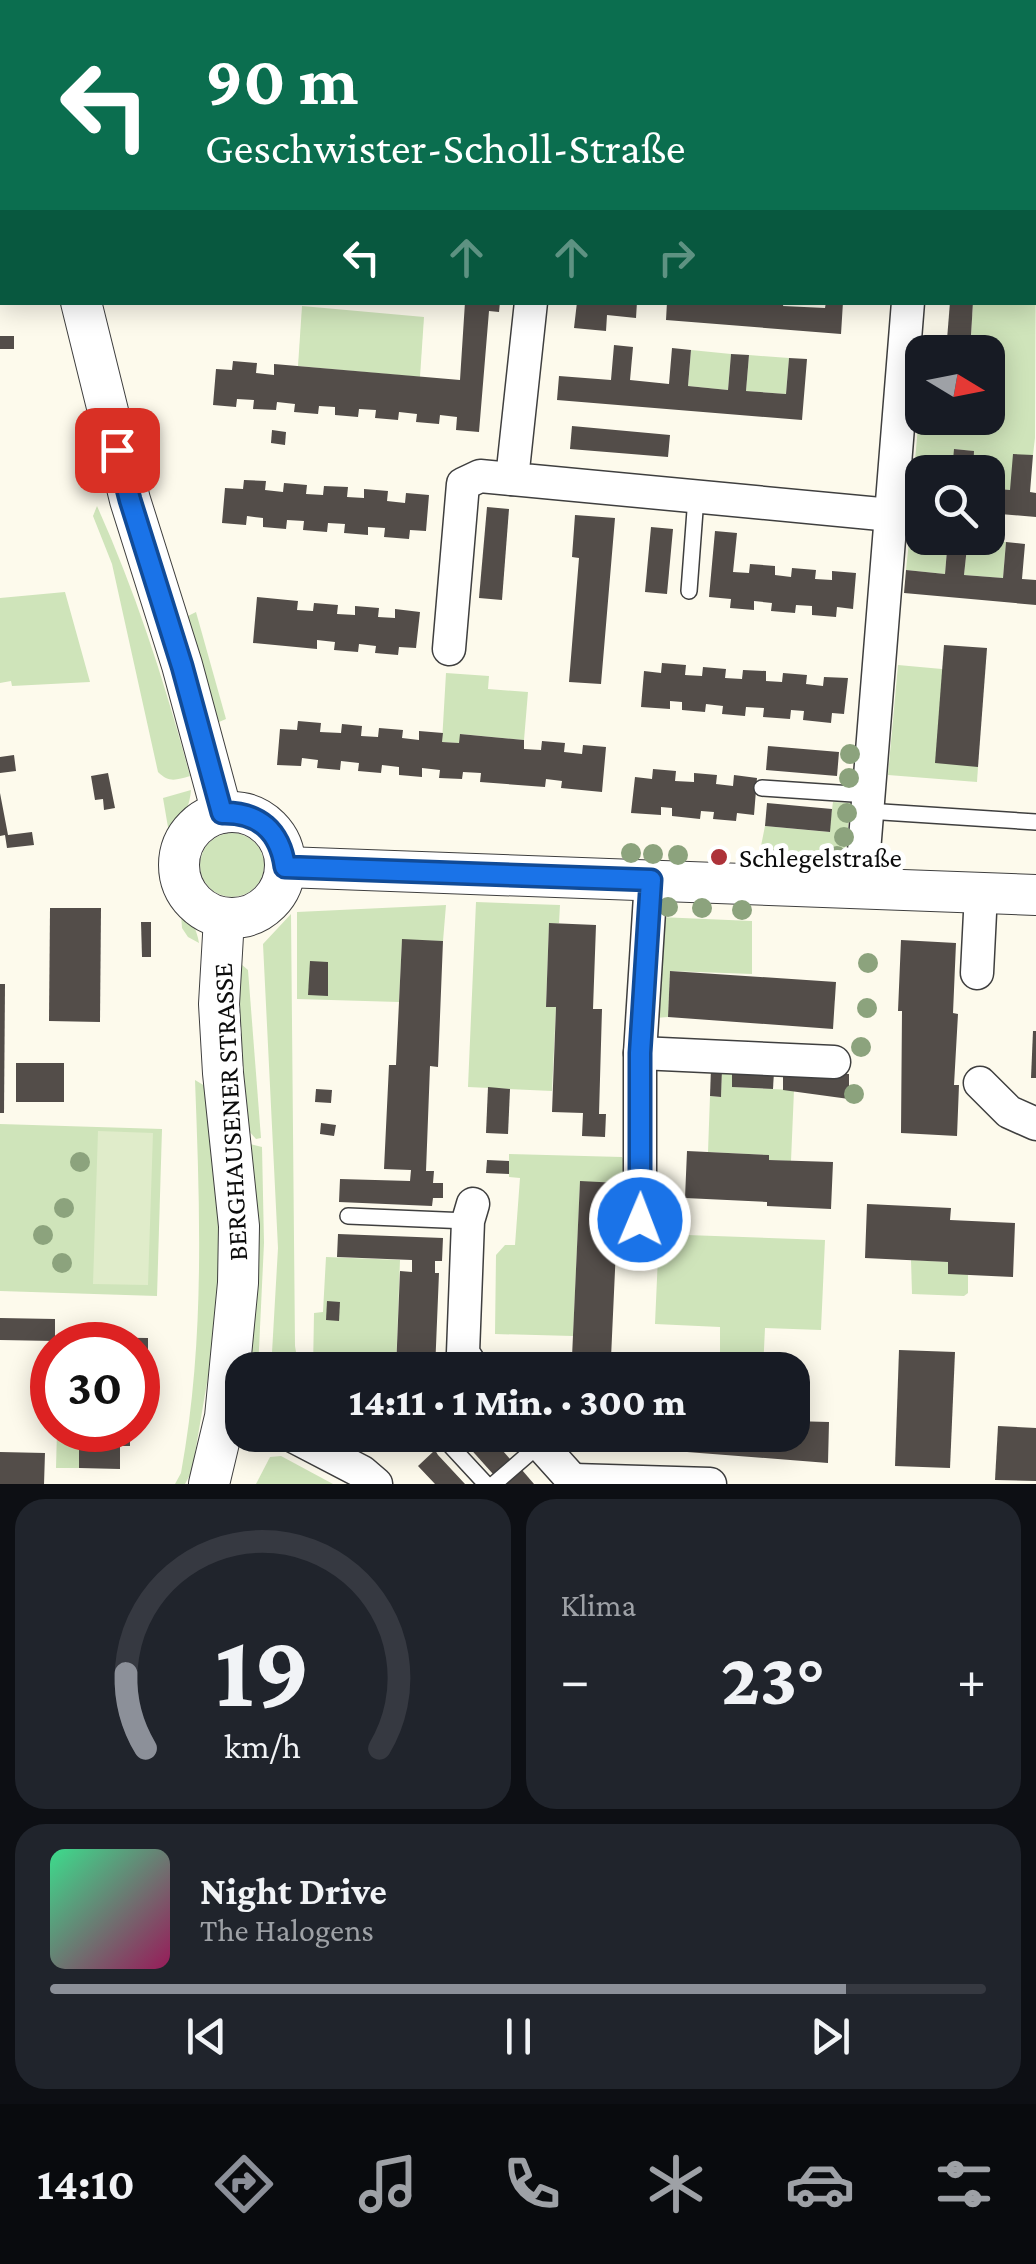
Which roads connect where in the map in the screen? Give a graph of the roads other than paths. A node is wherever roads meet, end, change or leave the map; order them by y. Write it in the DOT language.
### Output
graph roads {
  1 [pos="82,305"];
  2 [pos="531,305"];
  3 [pos="908,305"];
  4 [pos="512,479"];
  5 [pos="696,498"];
  6 [pos="890,515"];
  7 [pos="690,591"];
  8 [pos="449,649"];
  9 [pos="762,788"];
  10 [pos="867,803"];
  11 [pos="222,813"];
  12 [pos="1036,822"];
  13 [pos="285,867"];
  14 [pos="651,880"];
  15 [pos="861,889"];
  16 [pos="981,894"];
  17 [pos="1036,895"];
  18 [pos="224,918"];
  19 [pos="977,973"];
  20 [pos="640,1053"];
  21 [pos="834,1062"];
  22 [pos="980,1083"];
  23 [pos="1036,1124"];
  24 [pos="470,1213"];
  25 [pos="348,1216"];
  26 [pos="640,1220"];
  27 [pos="236,1352"];
  28 [pos="463,1352"];
  29 [pos="225,1442"];
  30 [pos="324,1452"];
  31 [pos="457,1452"];
  32 [pos="523,1452"];
  33 [pos="548,1452"];
  34 [pos="575,1482"];
  35 [pos="209,1484"];
  36 [pos="376,1484"];
  37 [pos="490,1484"];
  38 [pos="710,1484"];
  1 -- 11 [label="street"];
  2 -- 4 [label="street"];
  3 -- 6 [label="street"];
  4 -- 5 [label="street"];
  4 -- 8 [label="street"];
  5 -- 6 [label="street"];
  5 -- 7 [label="lane"];
  6 -- 10 [label="street"];
  9 -- 10 [label="lane"];
  10 -- 12 [label="lane"];
  10 -- 15 [label="street"];
  11 -- 13 [label="street"];
  11 -- 18 [label="street"];
  13 -- 14 [label="street"];
  13 -- 18 [label="street"];
  14 -- 15 [label="street"];
  14 -- 20 [label="street"];
  15 -- 16 [label="street"];
  16 -- 17 [label="street"];
  16 -- 19 [label="street"];
  18 -- 27 [label="street, BERGHAUSENER STRASSE"];
  20 -- 21 [label="street"];
  20 -- 26 [label="street"];
  22 -- 23 [label="street"];
  24 -- 25 [label="lane"];
  24 -- 28 [label="street"];
  29 -- 35 [label="street, BERGHAUSENER STRASSE"];
  30 -- 36 [label="street"];
  31 -- 37 [label="lane"];
  32 -- 37 [label="lane"];
  33 -- 34 [label="street"];
  34 -- 38 [label="street"];
}
